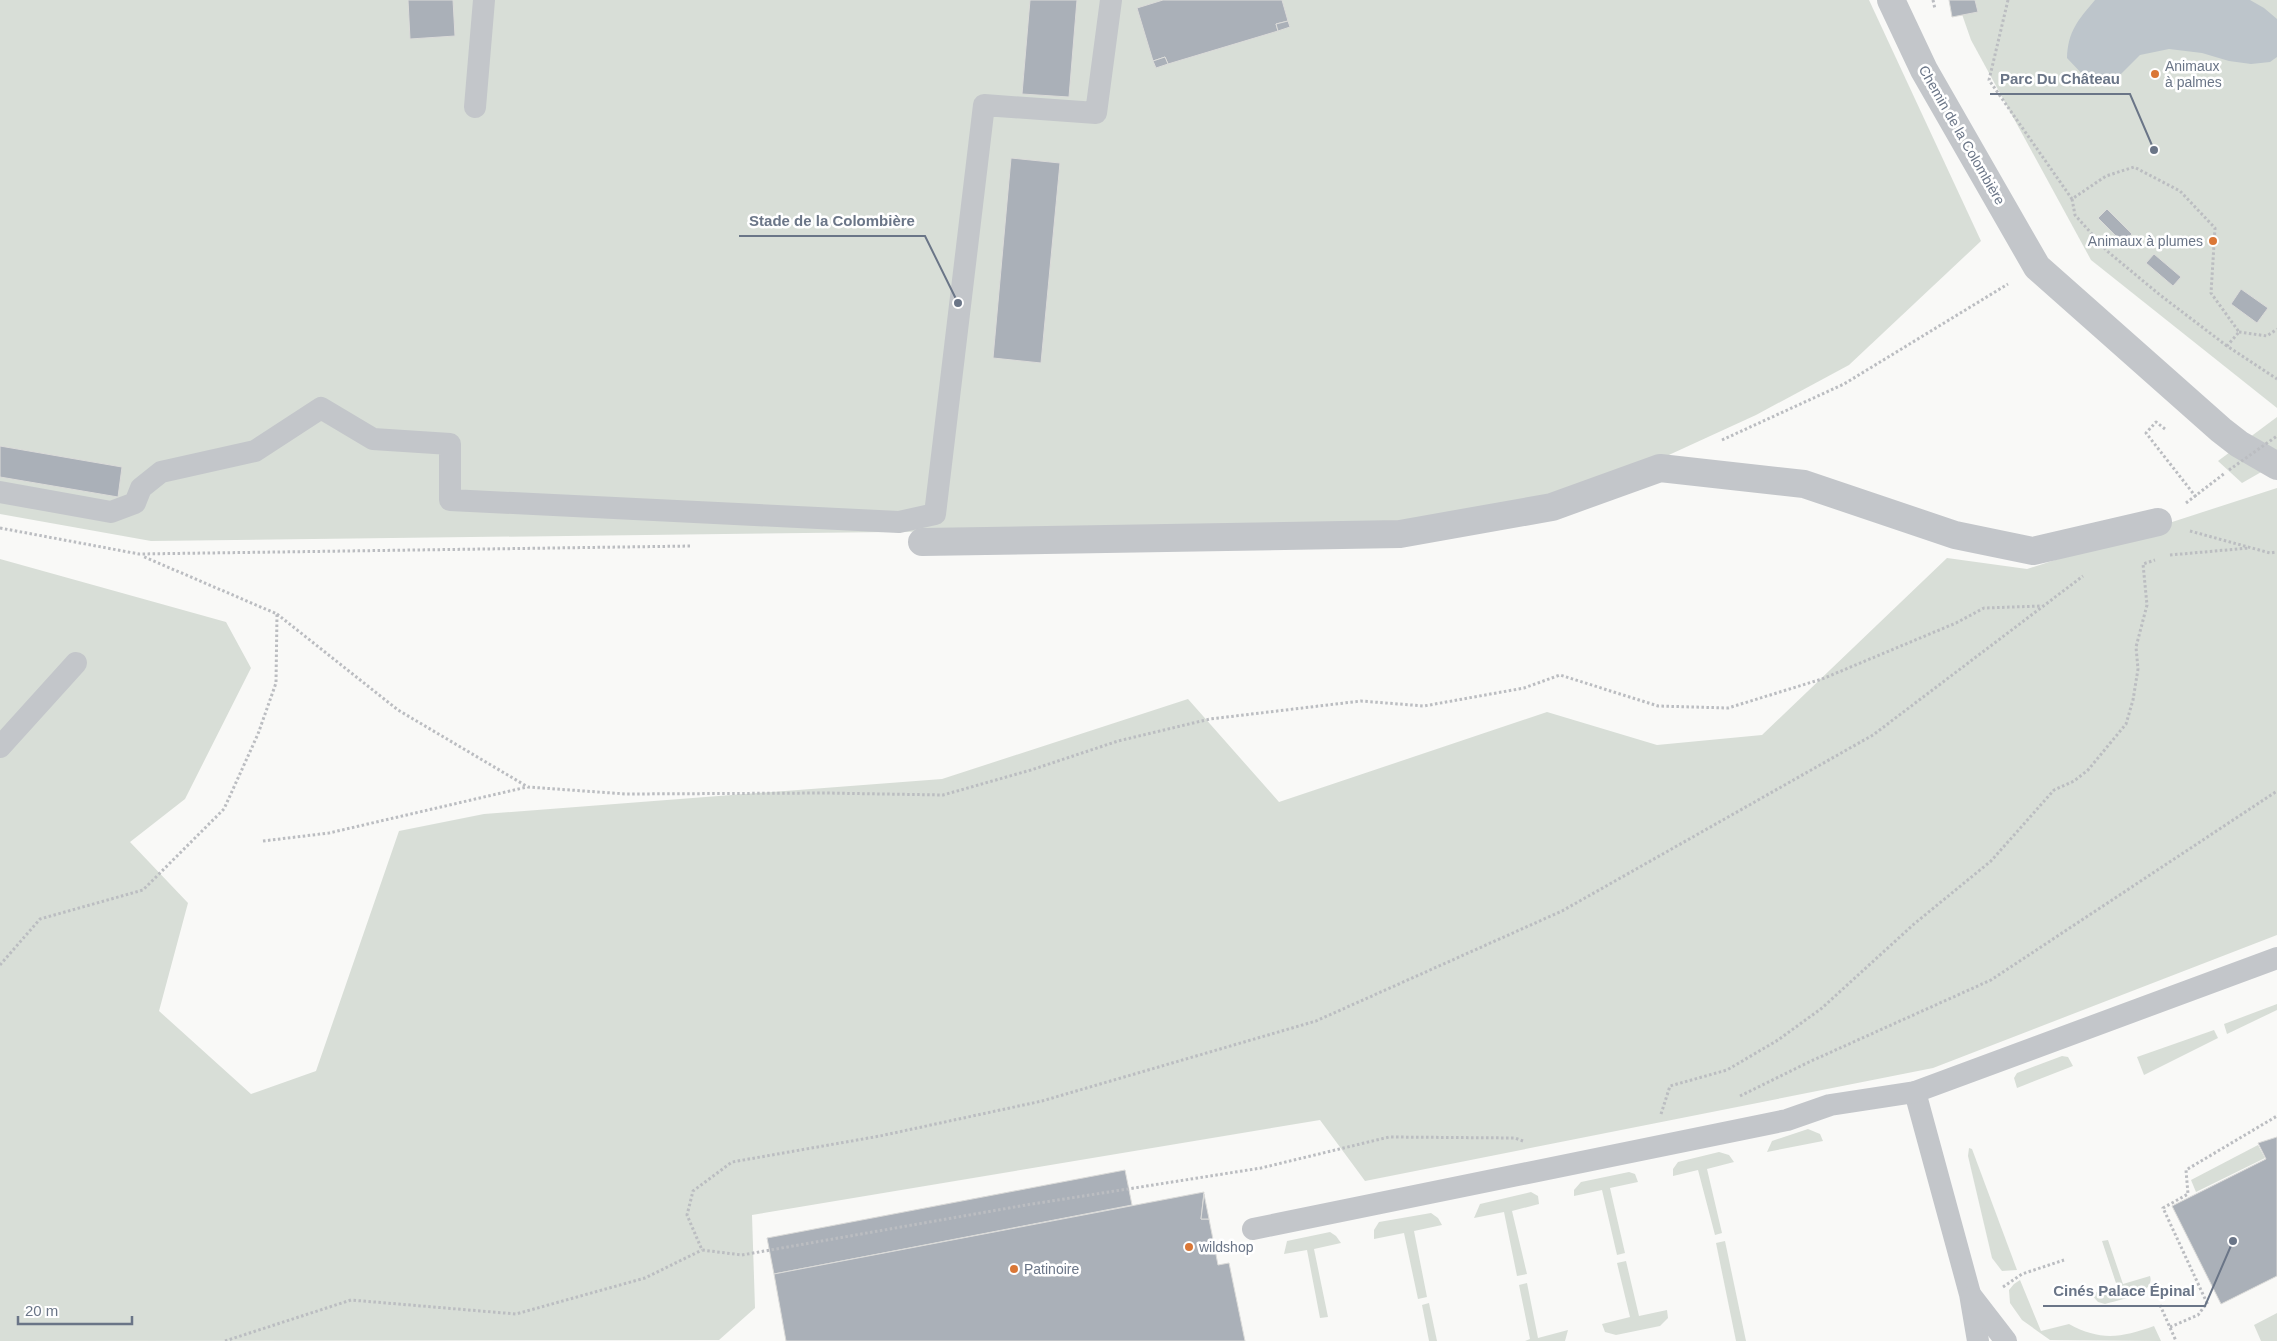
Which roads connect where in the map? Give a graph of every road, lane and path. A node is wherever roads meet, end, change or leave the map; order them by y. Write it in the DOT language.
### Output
graph roads {
  1 [pos="484,0"];
  2 [pos="1111,0"];
  3 [pos="1891,0"];
  4 [pos="2008,0"];
  5 [pos="474,107"];
  6 [pos="2072,199"];
  7 [pos="2037,267"];
  8 [pos="2277,329"];
  9 [pos="2239,332"];
  10 [pos="2227,346"];
  11 [pos="2277,379"];
  12 [pos="2221,430"];
  13 [pos="2171,434"];
  14 [pos="2277,436"];
  15 [pos="1713,444"];
  16 [pos="2277,456"];
  17 [pos="2277,466"];
  18 [pos="2215,469"];
  19 [pos="2229,470"];
  20 [pos="0,492"];
  21 [pos="2158,522"];
  22 [pos="0,528"];
  23 [pos="922,542"];
  24 [pos="694,546"];
  25 [pos="2249,548"];
  26 [pos="2277,552"];
  27 [pos="139,554"];
  28 [pos="2168,555"];
  29 [pos="2160,558"];
  30 [pos="2089,572"];
  31 [pos="2042,606"];
  32 [pos="277,614"];
  33 [pos="76,663"];
  34 [pos="0,747"];
  35 [pos="528,787"];
  36 [pos="2277,791"];
  37 [pos="263,841"];
  38 [pos="2277,958"];
  39 [pos="0,965"];
  40 [pos="1916,1092"];
  41 [pos="1738,1096"];
  42 [pos="2277,1116"];
  43 [pos="1524,1142"];
  44 [pos="1659,1147"];
  45 [pos="1253,1229"];
  46 [pos="702,1250"];
  47 [pos="2064,1260"];
  48 [pos="2000,1288"];
  49 [pos="1970,1294"];
  50 [pos="2160,1304"];
  51 [pos="2170,1327"];
  52 [pos="225,1341"];
  53 [pos="1978,1341"];
  54 [pos="2006,1341"];
  55 [pos="2176,1341"];
  1 -- 5 [label="lane"];
  2 -- 20 [label="lane"];
  3 -- 7 [label="street, Chemin de la Colombière"];
  4 -- 6 [label="path"];
  6 -- 9 [label="path"];
  6 -- 10 [label="path"];
  7 -- 12 [label="street, Chemin de la Colombière"];
  7 -- 15 [label="path"];
  8 -- 9 [label="path"];
  9 -- 10 [label="path"];
  10 -- 11 [label="path"];
  12 -- 16 [label="street"];
  12 -- 17 [label="street, Chemin de la Colombière"];
  13 -- 18 [label="path"];
  14 -- 19 [label="path, bridge"];
  21 -- 23 [label="street"];
  21 -- 25 [label="path"];
  22 -- 27 [label="path"];
  24 -- 27 [label="path"];
  25 -- 26 [label="path"];
  25 -- 28 [label="path"];
  27 -- 32 [label="path"];
  29 -- 44 [label="path"];
  30 -- 31 [label="path"];
  31 -- 35 [label="path"];
  31 -- 46 [label="path"];
  32 -- 35 [label="path"];
  32 -- 39 [label="path"];
  33 -- 34 [label="lane"];
  35 -- 37 [label="path"];
  36 -- 41 [label="path"];
  38 -- 40 [label="lane"];
  40 -- 44 [label="lane"];
  40 -- 49 [label="lane"];
  42 -- 51 [label="path"];
  43 -- 46 [label="path"];
  44 -- 45 [label="lane"];
  46 -- 52 [label="path"];
  47 -- 48 [label="path"];
  49 -- 53 [label="lane"];
  49 -- 54 [label="lane"];
  50 -- 51 [label="path"];
  51 -- 55 [label="path"];
}
